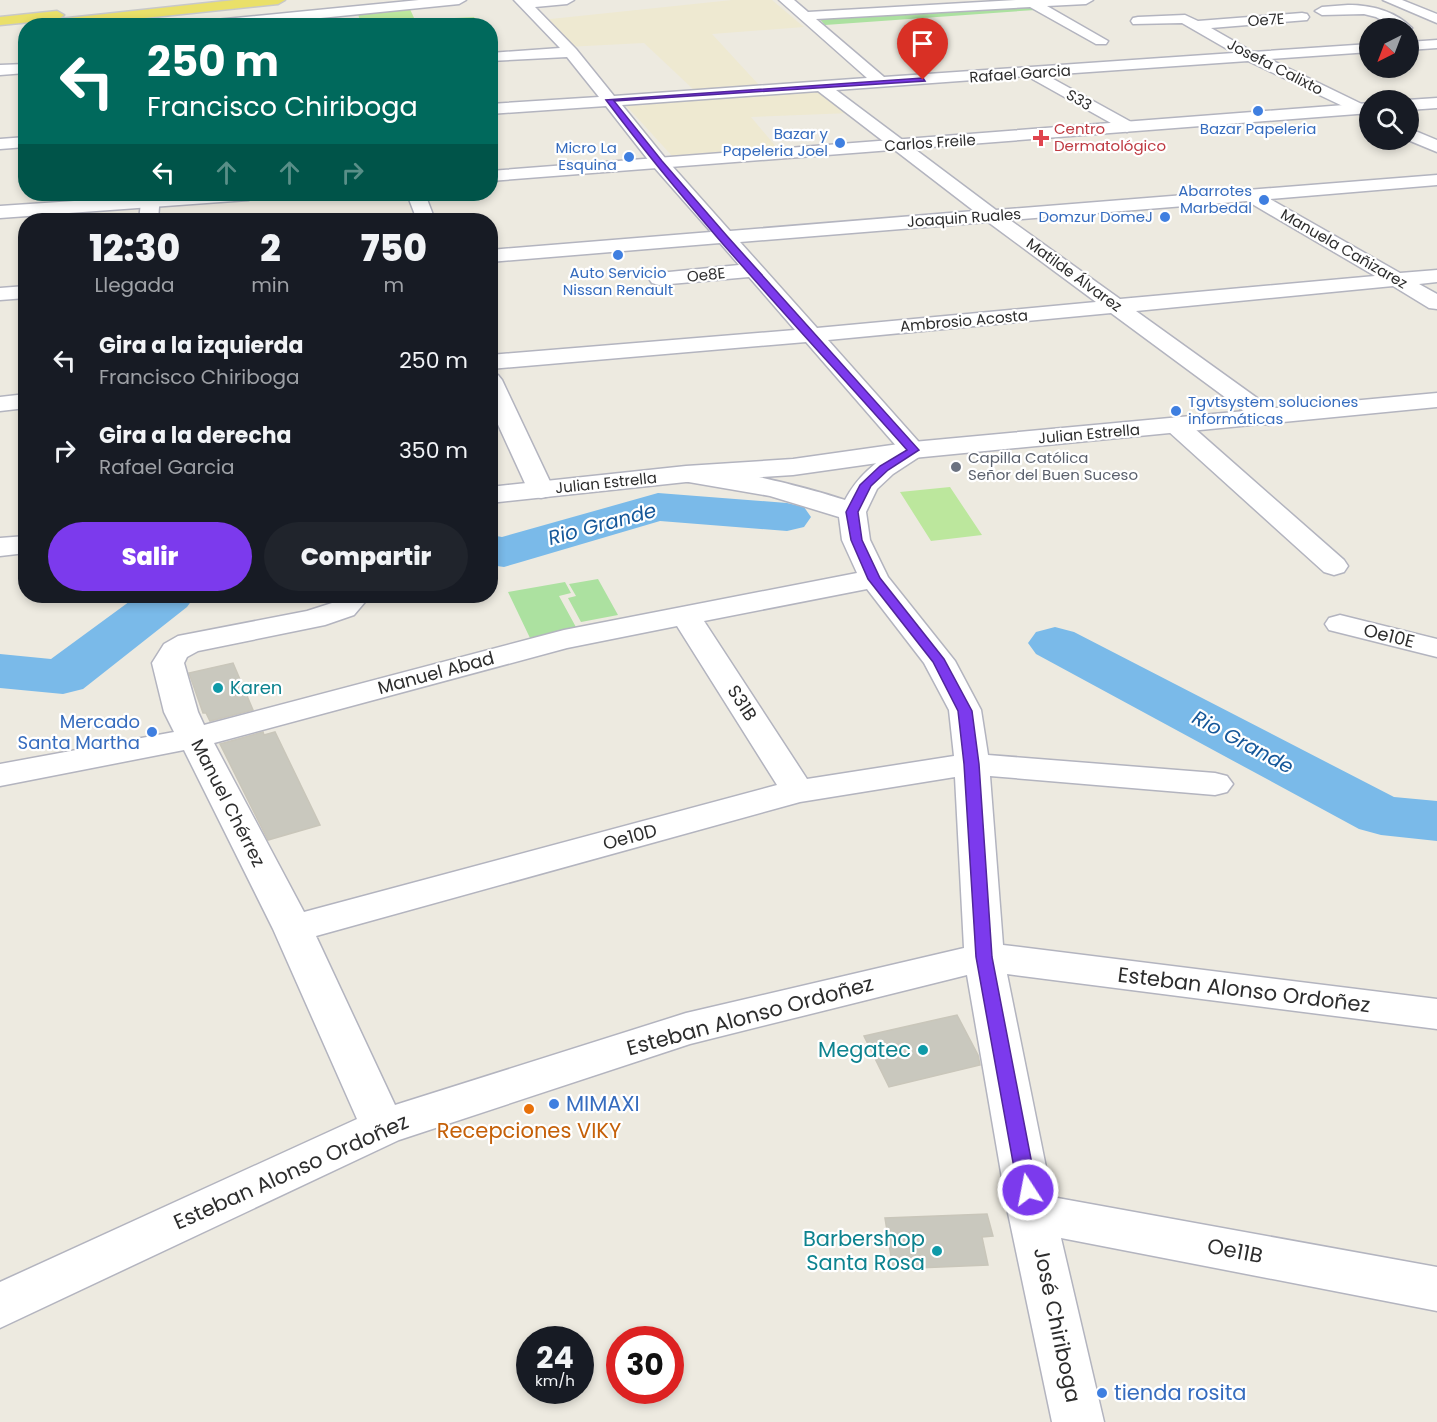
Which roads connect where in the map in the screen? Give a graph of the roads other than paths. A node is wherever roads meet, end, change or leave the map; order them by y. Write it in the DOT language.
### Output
graph roads {
  1 [pos="208,0"];
  2 [pos="459,0"];
  3 [pos="567,0"];
  4 [pos="786,0"];
  5 [pos="906,0"];
  6 [pos="1086,0"];
  7 [pos="1390,0"];
  8 [pos="271,1"];
  9 [pos="523,2"];
  10 [pos="1030,2"];
  11 [pos="1437,9"];
  12 [pos="922,10"];
  13 [pos="1415,10"];
  14 [pos="1322,11"];
  15 [pos="112,15"];
  16 [pos="804,16"];
  17 [pos="1302,17"];
  18 [pos="30,18"];
  19 [pos="86,18"];
  20 [pos="91,18"];
  21 [pos="273,18"];
  22 [pos="336,18"];
  23 [pos="1389,18"];
  24 [pos="18,19"];
  25 [pos="1437,19"];
  26 [pos="0,21"];
  27 [pos="1138,21"];
  28 [pos="1188,22"];
  29 [pos="18,26"];
  30 [pos="18,27"];
  31 [pos="0,28"];
  32 [pos="1419,34"];
  33 [pos="1101,41"];
  34 [pos="1437,42"];
  35 [pos="1419,44"];
  36 [pos="1359,49"];
  37 [pos="571,52"];
  38 [pos="1250,56"];
  39 [pos="498,57"];
  40 [pos="18,69"];
  41 [pos="0,70"];
  42 [pos="1032,73"];
  43 [pos="880,82"];
  44 [pos="823,87"];
  45 [pos="610,100"];
  46 [pos="1437,103"];
  47 [pos="1419,104"];
  48 [pos="1359,107"];
  49 [pos="498,108"];
  50 [pos="1359,110"];
  51 [pos="1127,127"];
  52 [pos="1419,138"];
  53 [pos="18,143"];
  54 [pos="0,144"];
  55 [pos="898,146"];
  56 [pos="1437,147"];
  57 [pos="659,162"];
  58 [pos="498,175"];
  59 [pos="1437,180"];
  60 [pos="1250,195"];
  61 [pos="110,201"];
  62 [pos="0,212"];
  63 [pos="991,215"];
  64 [pos="724,238"];
  65 [pos="498,255"];
  66 [pos="753,270"];
  67 [pos="1437,276"];
  68 [pos="659,279"];
  69 [pos="1395,280"];
  70 [pos="18,293"];
  71 [pos="0,294"];
  72 [pos="1437,303"];
  73 [pos="1118,307"];
  74 [pos="810,335"];
  75 [pos="498,361"];
  76 [pos="498,397"];
  77 [pos="1437,400"];
  78 [pos="18,402"];
  79 [pos="0,404"];
  80 [pos="1269,418"];
  81 [pos="1178,426"];
  82 [pos="913,450"];
  83 [pos="686,474"];
  84 [pos="541,490"];
  85 [pos="498,494"];
  86 [pos="852,512"];
  87 [pos="18,545"];
  88 [pos="0,547"];
  89 [pos="1334,566"];
  90 [pos="874,579"];
  91 [pos="349,603"];
  92 [pos="686,615"];
  93 [pos="1340,624"];
  94 [pos="1437,648"];
  95 [pos="194,738"];
  96 [pos="972,764"];
  97 [pos="0,775"];
  98 [pos="1215,784"];
  99 [pos="798,791"];
  100 [pos="293,929"];
  101 [pos="984,957"];
  102 [pos="1437,1014"];
  103 [pos="383,1127"];
  104 [pos="1032,1213"];
  105 [pos="1437,1289"];
  106 [pos="0,1306"];
  107 [pos="1078,1422"];
  1 -- 18 [label="main road"];
  2 -- 22 [label="street"];
  3 -- 9 [label="street"];
  4 -- 16 [label="street"];
  5 -- 12 [label="street"];
  6 -- 10 [label="street"];
  7 -- 13 [label="street"];
  8 -- 15 [label="main road"];
  8 -- 21 [label="street"];
  9 -- 37 [label="street"];
  10 -- 12 [label="street"];
  10 -- 33 [label="street"];
  11 -- 13 [label="street"];
  12 -- 16 [label="street"];
  13 -- 25 [label="street"];
  14 -- 23 [label="street"];
  15 -- 19 [label="main road"];
  15 -- 20 [label="main road"];
  16 -- 43 [label="street"];
  17 -- 28 [label="street, Oe7E"];
  24 -- 26 [label="main road"];
  27 -- 28 [label="street, Oe7E"];
  28 -- 38 [label="street, Josefa Calixto"];
  29 -- 31 [label="main road"];
  30 -- 31 [label="main road"];
  32 -- 34 [label="street"];
  34 -- 35 [label="street"];
  36 -- 38 [label="street, Rafael Garcia"];
  37 -- 39 [label="street"];
  37 -- 45 [label="street"];
  38 -- 42 [label="street, Rafael Garcia"];
  38 -- 48 [label="street, Josefa Calixto"];
  40 -- 41 [label="street"];
  42 -- 43 [label="street, Rafael Garcia"];
  42 -- 51 [label="street, S33"];
  43 -- 44 [label="street, Rafael Garcia"];
  44 -- 45 [label="street, Rafael Garcia"];
  44 -- 55 [label="street, Matilde Álvarez"];
  45 -- 49 [label="street, Rafael Garcia"];
  45 -- 57 [label="street"];
  46 -- 47 [label="street"];
  50 -- 51 [label="street, Carlos Freile"];
  51 -- 55 [label="street, Carlos Freile"];
  52 -- 56 [label="street"];
  53 -- 54 [label="street"];
  55 -- 57 [label="street, Carlos Freile"];
  55 -- 63 [label="street, Matilde Álvarez"];
  57 -- 58 [label="street, Carlos Freile"];
  57 -- 64 [label="street"];
  59 -- 60 [label="street, Joaquin Ruales"];
  60 -- 63 [label="street, Joaquin Ruales"];
  60 -- 69 [label="street, Manuela Cañizarez"];
  61 -- 62 [label="street"];
  63 -- 64 [label="street, Joaquin Ruales"];
  63 -- 73 [label="street, Matilde Álvarez"];
  64 -- 65 [label="street, Joaquin Ruales"];
  64 -- 66 [label="street"];
  66 -- 68 [label="street, Oe8E"];
  66 -- 74 [label="street"];
  67 -- 69 [label="street, Ambrosio Acosta"];
  69 -- 72 [label="street, Manuela Cañizarez"];
  69 -- 73 [label="street, Ambrosio Acosta"];
  70 -- 71 [label="street"];
  73 -- 74 [label="street, Ambrosio Acosta"];
  73 -- 80 [label="street, Matilde Álvarez"];
  74 -- 75 [label="street, Ambrosio Acosta"];
  74 -- 82 [label="street"];
  76 -- 84 [label="street"];
  77 -- 80 [label="street, Julian Estrella"];
  78 -- 79 [label="street"];
  80 -- 81 [label="street, Julian Estrella"];
  81 -- 82 [label="street, Julian Estrella"];
  81 -- 89 [label="street"];
  82 -- 83 [label="street, Julian Estrella"];
  82 -- 86 [label="street"];
  83 -- 84 [label="street, Julian Estrella"];
  83 -- 86 [label="street"];
  84 -- 85 [label="street, Julian Estrella"];
  86 -- 90 [label="street, José Chiriboga"];
  87 -- 88 [label="street"];
  90 -- 92 [label="street, Manuel Abad"];
  90 -- 96 [label="street, José Chiriboga"];
  91 -- 95 [label="street, Manuel Chérrez"];
  92 -- 95 [label="street, Manuel Abad"];
  92 -- 99 [label="street, S31B"];
  93 -- 94 [label="street, Oe10E"];
  95 -- 97 [label="street, Manuel Abad"];
  95 -- 100 [label="street, Manuel Chérrez"];
  96 -- 98 [label="street, Oe10D"];
  96 -- 99 [label="street, Oe10D"];
  96 -- 101 [label="street, José Chiriboga"];
  99 -- 100 [label="street, Oe10D"];
  100 -- 103 [label="street, Manuel Chérrez"];
  101 -- 102 [label="street, Esteban Alonso Ordoñez"];
  101 -- 103 [label="street, Esteban Alonso Ordoñez"];
  101 -- 104 [label="street, José Chiriboga"];
  103 -- 106 [label="street, Esteban Alonso Ordoñez"];
  104 -- 105 [label="street, Oe11B"];
  104 -- 107 [label="street, José Chiriboga"];
}
